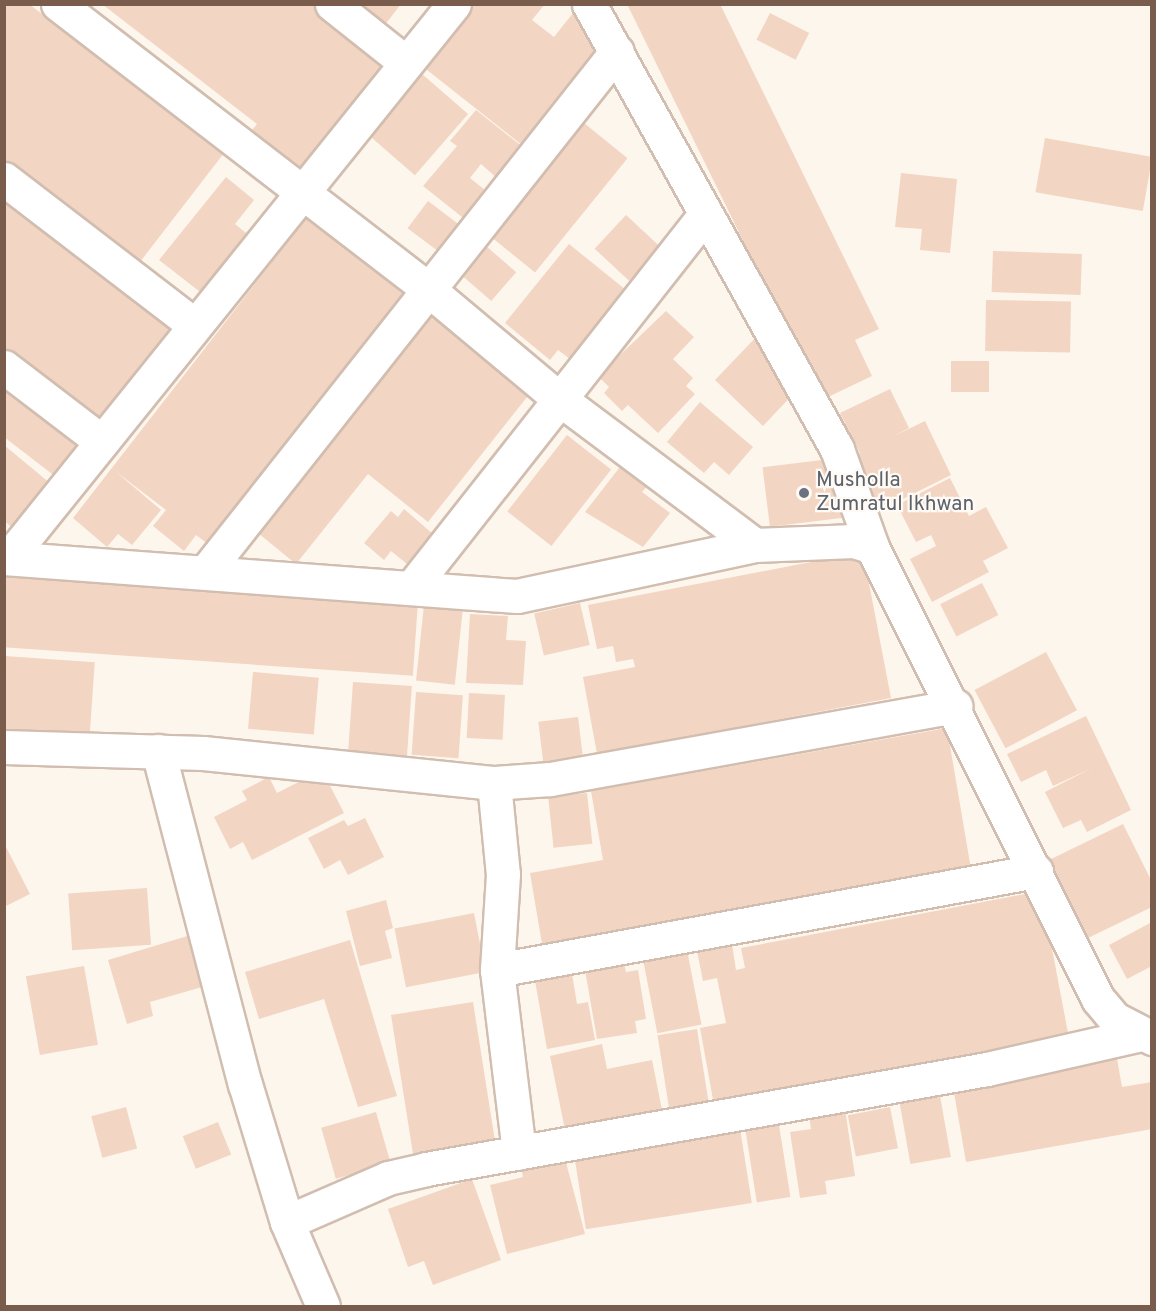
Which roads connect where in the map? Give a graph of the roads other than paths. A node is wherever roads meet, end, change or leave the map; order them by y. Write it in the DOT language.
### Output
graph roads {
  1 [pos="58,4"];
  2 [pos="332,4"];
  3 [pos="454,4"];
  4 [pos="589,4"];
  5 [pos="617,51"];
  6 [pos="405,62"];
  7 [pos="4,179"];
  8 [pos="299,193"];
  9 [pos="705,215"];
  10 [pos="429,290"];
  11 [pos="194,324"];
  12 [pos="4,367"];
  13 [pos="558,398"];
  14 [pos="102,442"];
  15 [pos="755,544"];
  16 [pos="872,547"];
  17 [pos="12,549"];
  18 [pos="207,570"];
  19 [pos="412,587"];
  20 [pos="955,706"];
  21 [pos="4,747"];
  22 [pos="158,751"];
  23 [pos="494,783"];
  24 [pos="1036,871"];
  25 [pos="497,970"];
  26 [pos="1146,1036"];
  27 [pos="519,1153"];
  28 [pos="287,1222"];
  29 [pos="323,1306"];
  1 -- 8 [label="street"];
  2 -- 6 [label="street"];
  3 -- 6 [label="street"];
  4 -- 5 [label="street"];
  5 -- 9 [label="street"];
  5 -- 10 [label="street"];
  6 -- 8 [label="street"];
  7 -- 11 [label="street"];
  8 -- 10 [label="street"];
  8 -- 11 [label="street"];
  9 -- 13 [label="street"];
  9 -- 16 [label="street"];
  10 -- 13 [label="street"];
  10 -- 18 [label="street"];
  11 -- 14 [label="street"];
  12 -- 14 [label="street"];
  13 -- 15 [label="street"];
  13 -- 19 [label="street"];
  14 -- 17 [label="street"];
  15 -- 16 [label="street"];
  15 -- 19 [label="street"];
  16 -- 20 [label="street"];
  17 -- 18 [label="street"];
  18 -- 19 [label="street"];
  20 -- 23 [label="street"];
  20 -- 24 [label="street"];
  21 -- 22 [label="street"];
  22 -- 23 [label="street"];
  22 -- 28 [label="street"];
  23 -- 25 [label="street"];
  24 -- 25 [label="street"];
  24 -- 26 [label="street"];
  25 -- 27 [label="street"];
  26 -- 27 [label="street"];
  27 -- 28 [label="street"];
  28 -- 29 [label="street"];
}
